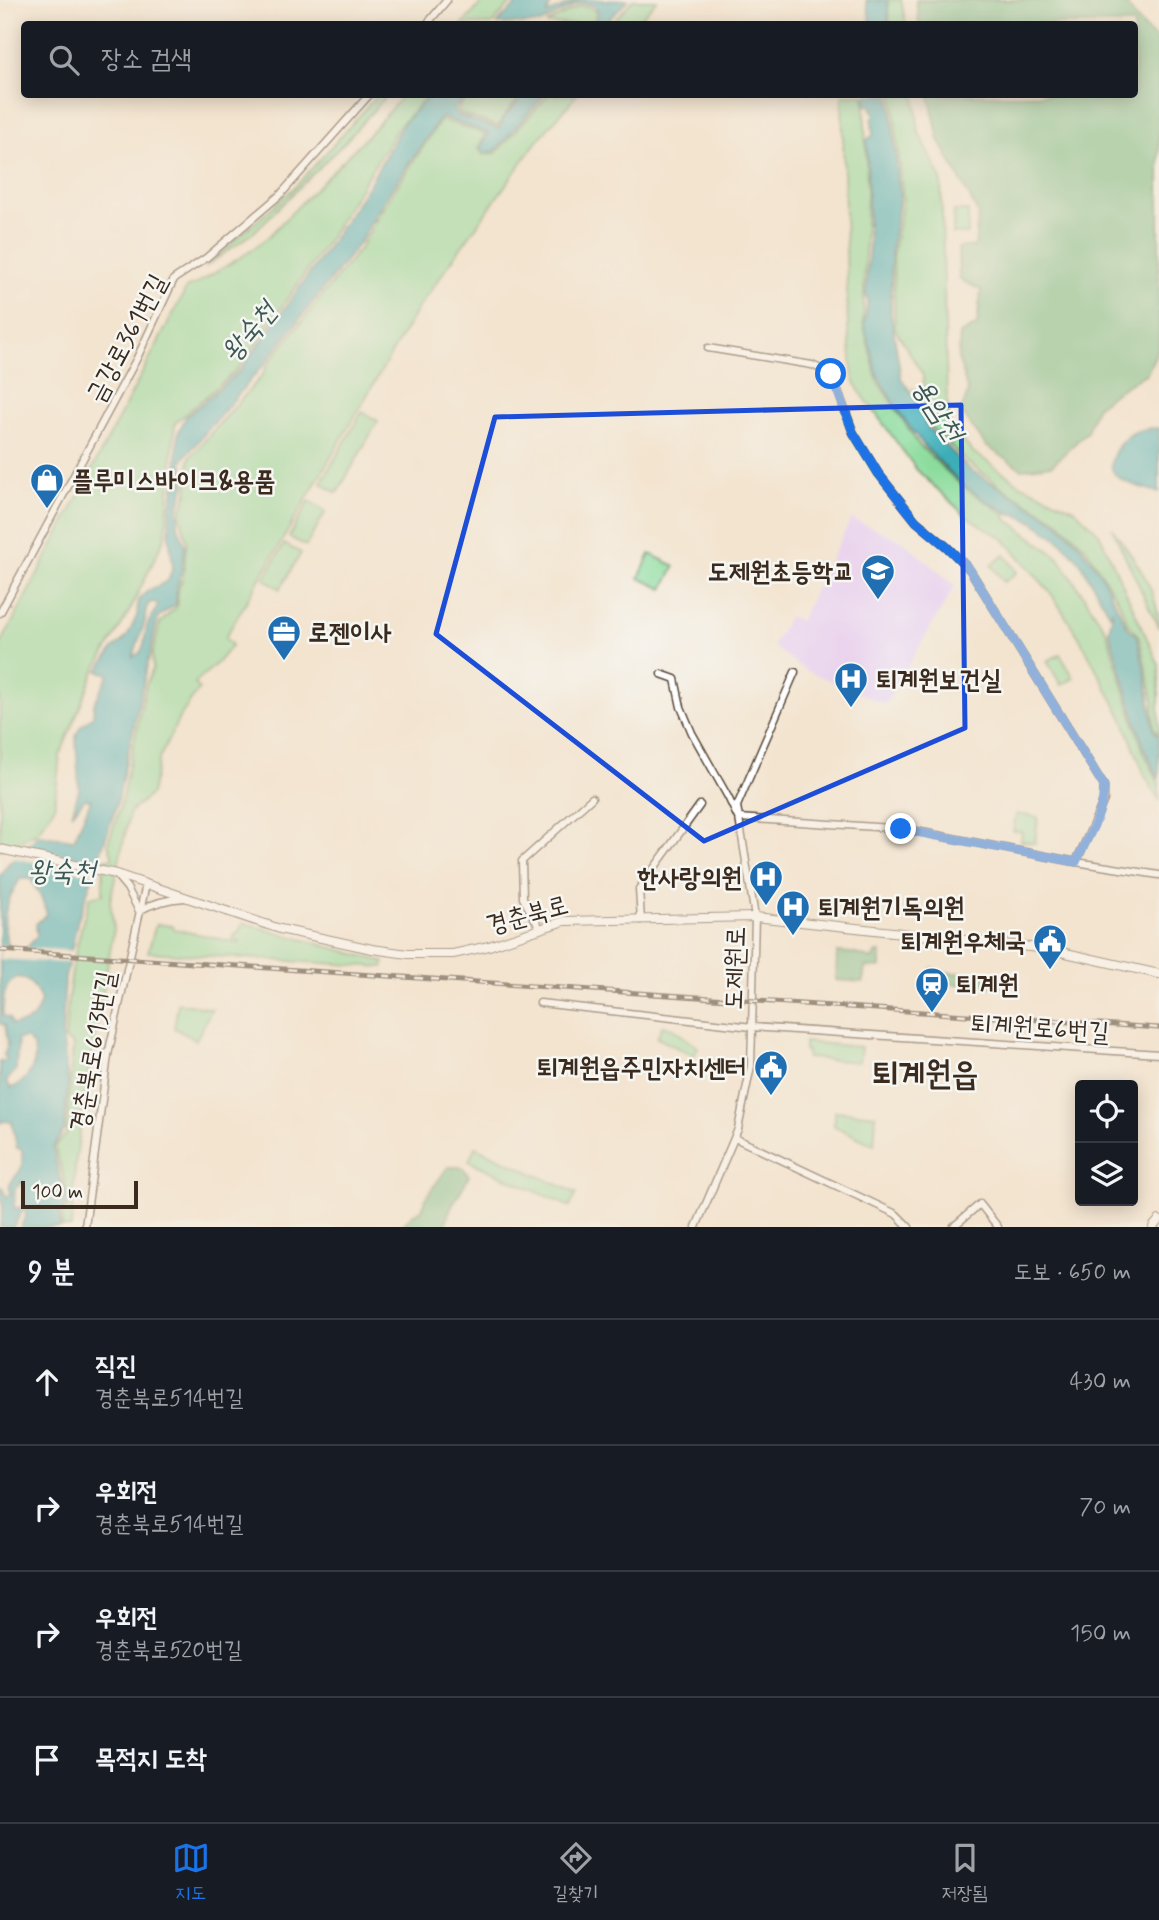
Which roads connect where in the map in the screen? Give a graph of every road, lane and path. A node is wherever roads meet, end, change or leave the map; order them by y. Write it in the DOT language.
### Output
graph roads {
  1 [pos="447,0"];
  2 [pos="430,21"];
  3 [pos="366,98"];
  4 [pos="708,348"];
  5 [pos="0,613"];
  6 [pos="795,672"];
  7 [pos="661,674"];
  8 [pos="592,798"];
  9 [pos="700,805"];
  10 [pos="738,818"];
  11 [pos="0,849"];
  12 [pos="1076,862"];
  13 [pos="116,874"];
  14 [pos="1159,875"];
  15 [pos="146,884"];
  16 [pos="190,898"];
  17 [pos="139,911"];
  18 [pos="755,917"];
  19 [pos="641,920"];
  20 [pos="540,928"];
  21 [pos="1159,974"];
  22 [pos="540,1003"];
  23 [pos="752,1027"];
  24 [pos="1159,1054"];
  25 [pos="734,1138"];
  26 [pos="85,1227"];
  27 [pos="696,1227"];
  28 [pos="909,1227"];
  29 [pos="953,1227"];
  30 [pos="998,1227"];
  1 -- 2 [label="street"];
  3 -- 5 [label="street, 금강로361번길"];
  4 -- 12 [label="street"];
  6 -- 10 [label="street, 도제원로"];
  7 -- 10 [label="street"];
  8 -- 20 [label="street"];
  9 -- 19 [label="street"];
  10 -- 12 [label="street"];
  10 -- 18 [label="street, 도제원로"];
  11 -- 13 [label="street, 경춘북로"];
  12 -- 14 [label="street"];
  13 -- 15 [label="street, 경춘북로"];
  13 -- 17 [label="street"];
  15 -- 16 [label="street, 경춘북로"];
  15 -- 17 [label="street, 경춘북로613번길"];
  16 -- 17 [label="street"];
  16 -- 20 [label="street, 경춘북로"];
  17 -- 26 [label="street, 경춘북로613번길"];
  18 -- 19 [label="street, 경춘북로"];
  18 -- 21 [label="street, 경춘북로"];
  18 -- 23 [label="street, 도제원로"];
  19 -- 20 [label="street, 경춘북로"];
  22 -- 23 [label="street, 퇴계원로6번길"];
  23 -- 24 [label="street, 퇴계원로6번길"];
  23 -- 25 [label="street, 도제원로"];
  25 -- 27 [label="street, 도제원로"];
  25 -- 28 [label="street"];
  29 -- 30 [label="street"];
}
